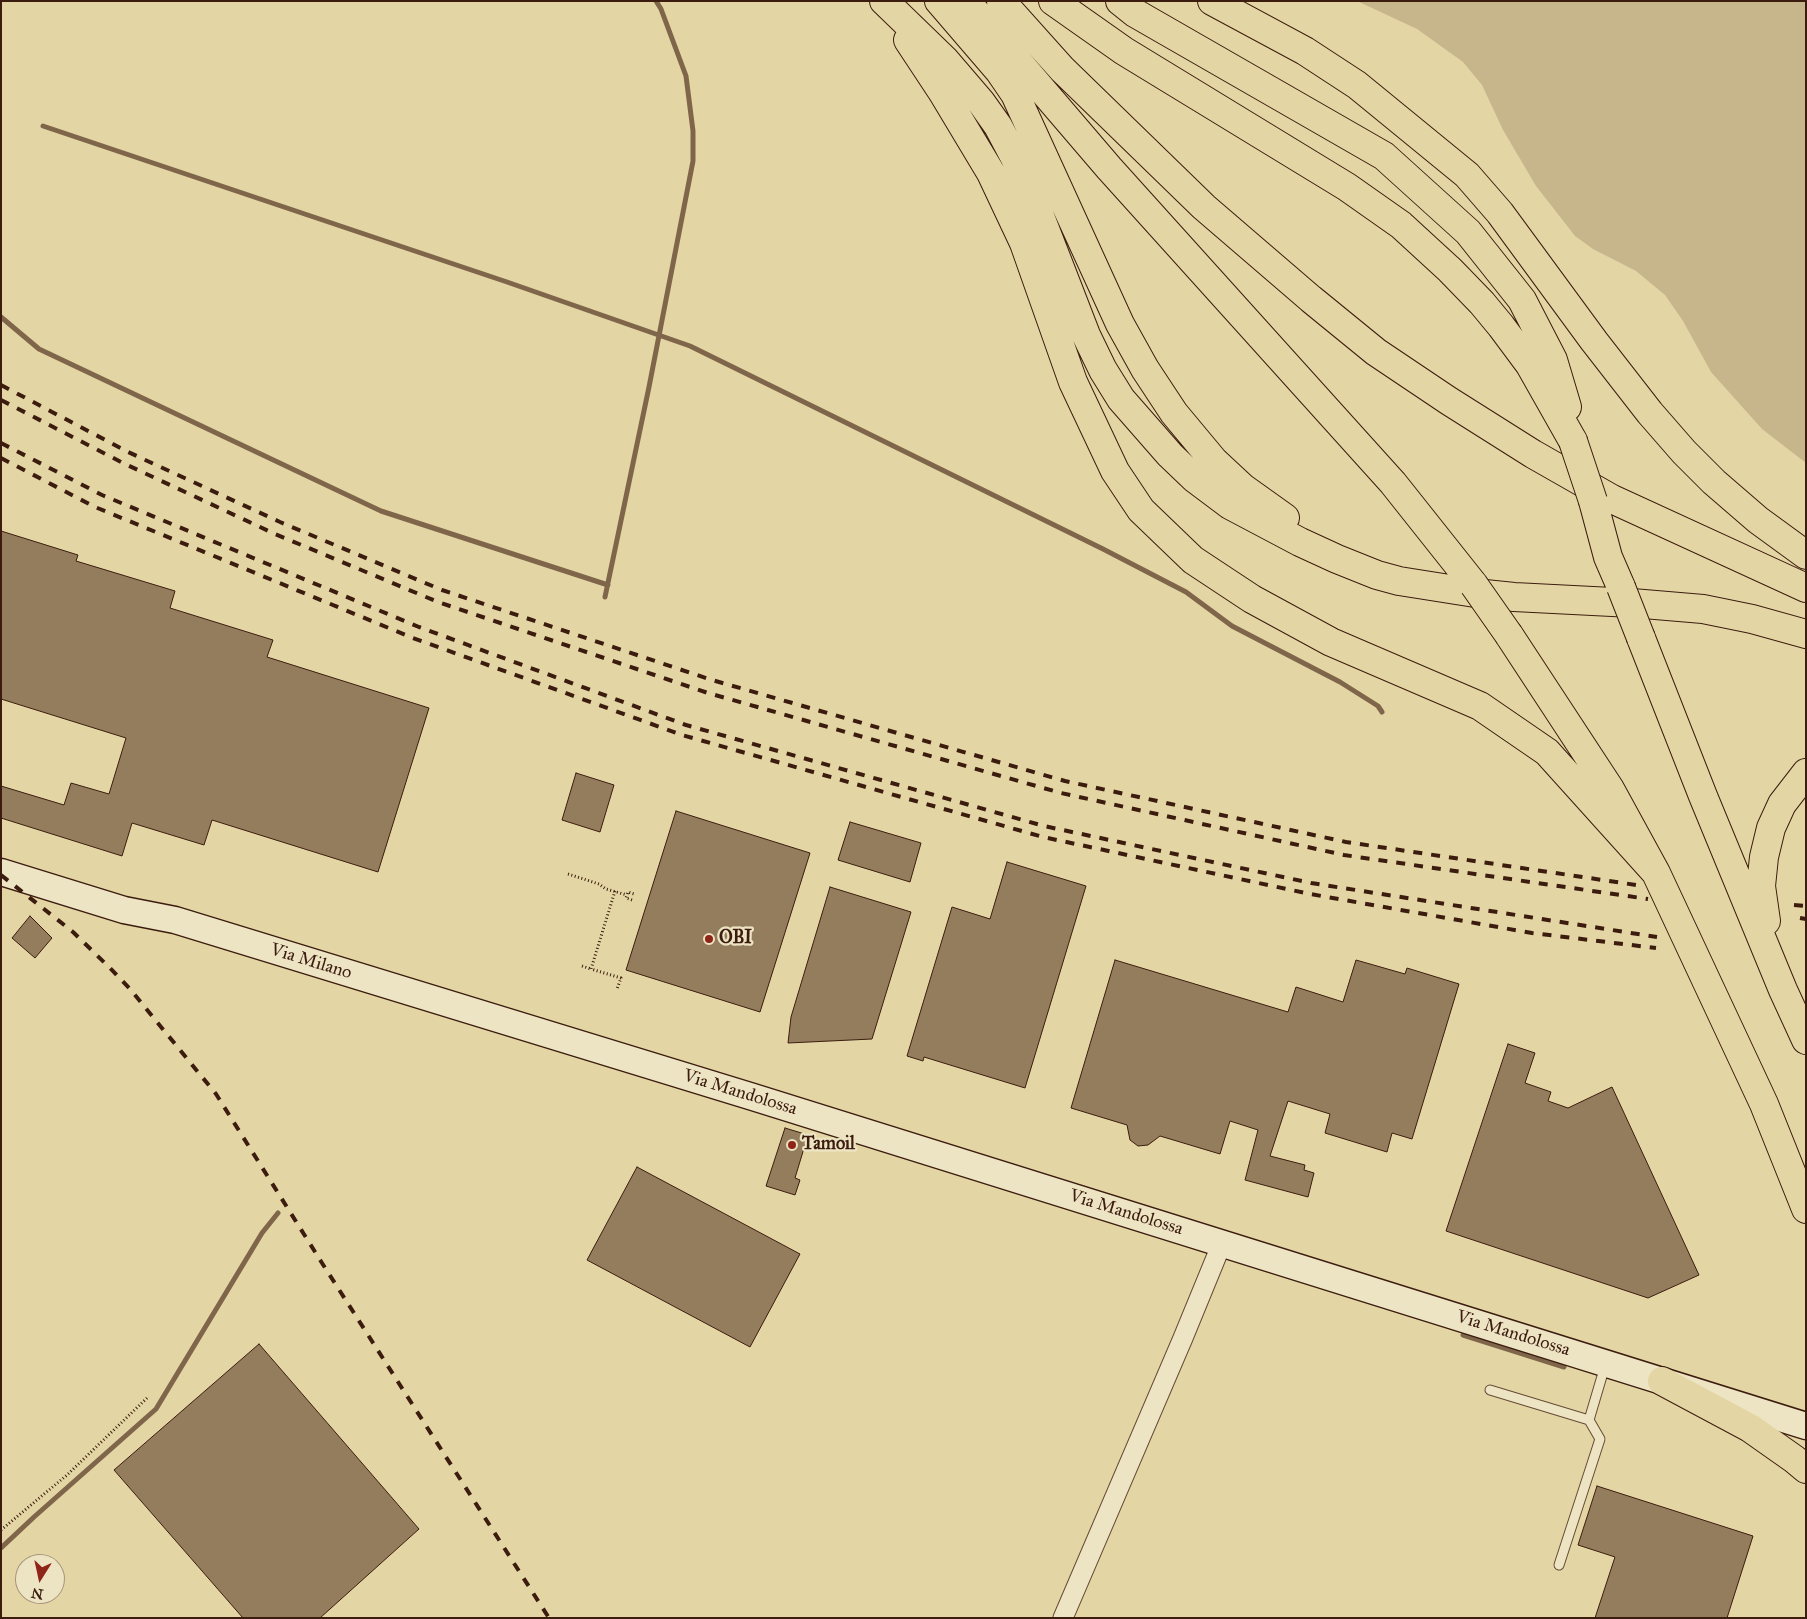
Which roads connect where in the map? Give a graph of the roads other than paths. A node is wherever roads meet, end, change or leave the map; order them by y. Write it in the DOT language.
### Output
graph roads {
  1 [pos="883,1"];
  2 [pos="939,1"];
  3 [pos="966,1"];
  4 [pos="1001,1"];
  5 [pos="1053,1"];
  6 [pos="1120,1"];
  7 [pos="1212,1"];
  8 [pos="1573,441"];
  9 [pos="1806,555"];
  10 [pos="1437,587"];
  11 [pos="1806,588"];
  12 [pos="1806,634"];
  13 [pos="1806,773"];
  14 [pos="1,858"];
  15 [pos="1,872"];
  16 [pos="1656,873"];
  17 [pos="175,920"];
  18 [pos="1783,990"];
  19 [pos="446,1004"];
  20 [pos="1806,1040"];
  21 [pos="1806,1208"];
  22 [pos="1222,1243"];
  23 [pos="1606,1364"];
  24 [pos="1662,1381"];
  25 [pos="1490,1390"];
  26 [pos="1589,1420"];
  27 [pos="1806,1426"];
  28 [pos="1806,1469"];
  29 [pos="1559,1565"];
  30 [pos="1063,1618"];
  1 -- 10 [label="highway"];
  1 -- 16 [label="highway"];
  2 -- 10 [label="highway"];
  3 -- 16 [label="highway, bridge"];
  4 -- 11 [label="highway"];
  5 -- 8 [label="highway"];
  6 -- 8 [label="highway"];
  7 -- 9 [label="highway"];
  8 -- 18 [label="highway, bridge"];
  10 -- 12 [label="highway"];
  13 -- 18 [label="highway"];
  14 -- 17 [label="main road, Via Milano"];
  15 -- 17 [label="main road, Via Milano"];
  16 -- 21 [label="highway"];
  17 -- 19 [label="main road, Via Milano"];
  18 -- 20 [label="highway"];
  19 -- 22 [label="main road, Via Mandolossa"];
  22 -- 23 [label="main road, Via Mandolossa"];
  22 -- 30 [label="street"];
  23 -- 24 [label="main road, Via Mandolossa"];
  23 -- 26 [label="lane"];
  24 -- 27 [label="main road, Via Mandolossa"];
  24 -- 28 [label="highway"];
  25 -- 26 [label="lane"];
  26 -- 29 [label="lane"];
}
